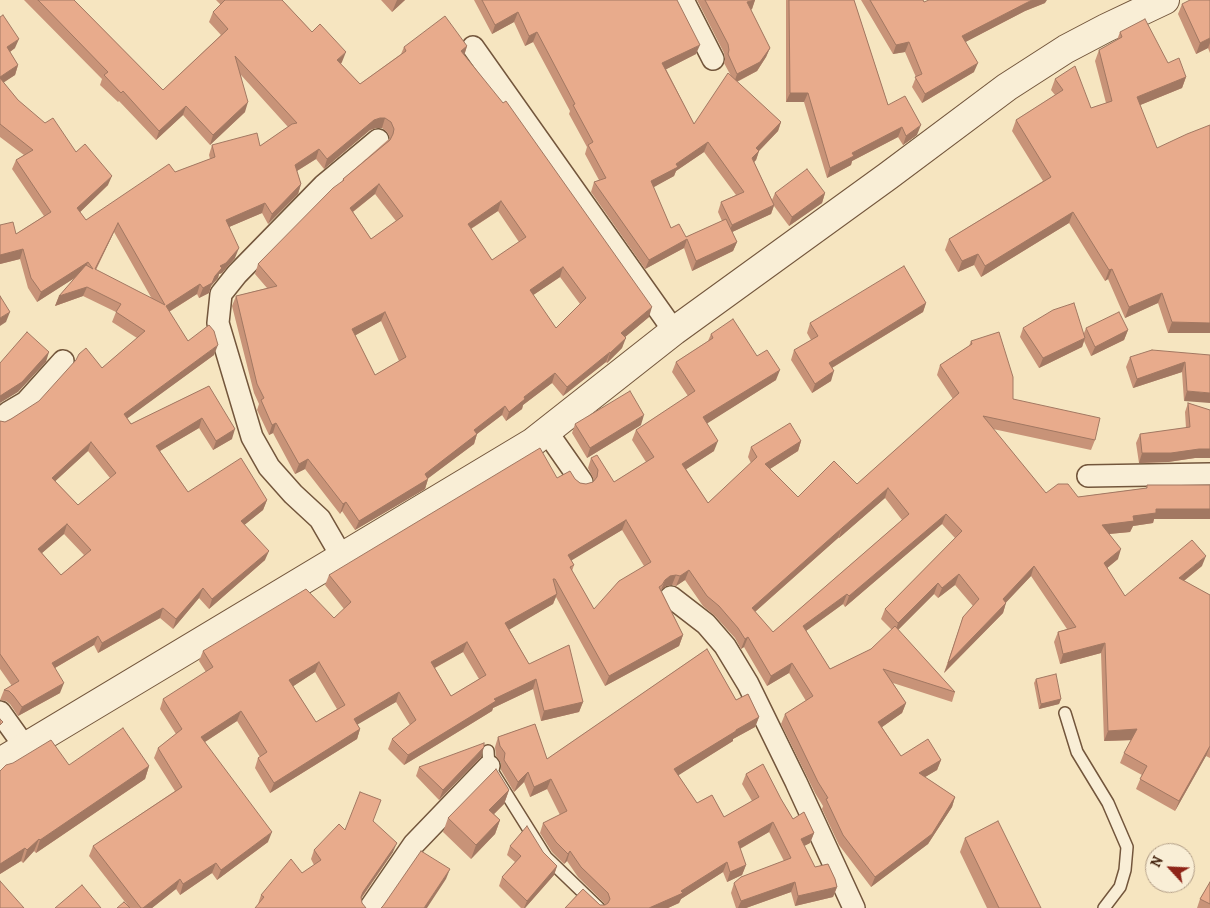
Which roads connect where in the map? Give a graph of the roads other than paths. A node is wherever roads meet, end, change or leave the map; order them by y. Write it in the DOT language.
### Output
graph roads {
  1 [pos="683,0"];
  2 [pos="1165,0"];
  3 [pos="473,47"];
  4 [pos="713,59"];
  5 [pos="378,140"];
  6 [pos="674,332"];
  7 [pos="63,361"];
  8 [pos="0,419"];
  9 [pos="547,432"];
  10 [pos="1210,474"];
  11 [pos="1088,476"];
  12 [pos="582,482"];
  13 [pos="342,557"];
  14 [pos="671,597"];
  15 [pos="0,712"];
  16 [pos="1065,713"];
  17 [pos="25,747"];
  18 [pos="489,758"];
  19 [pos="0,762"];
  20 [pos="370,908"];
  21 [pos="599,908"];
  22 [pos="854,908"];
  23 [pos="1104,908"];
  1 -- 4 [label="street"];
  2 -- 6 [label="street"];
  3 -- 6 [label="street"];
  5 -- 13 [label="street"];
  6 -- 9 [label="street"];
  7 -- 8 [label="street"];
  9 -- 12 [label="street"];
  9 -- 13 [label="street"];
  10 -- 11 [label="street"];
  13 -- 17 [label="street"];
  14 -- 22 [label="street"];
  15 -- 17 [label="street"];
  16 -- 23 [label="lane"];
  17 -- 19 [label="street"];
  18 -- 20 [label="street"];
  18 -- 21 [label="lane"];
}
